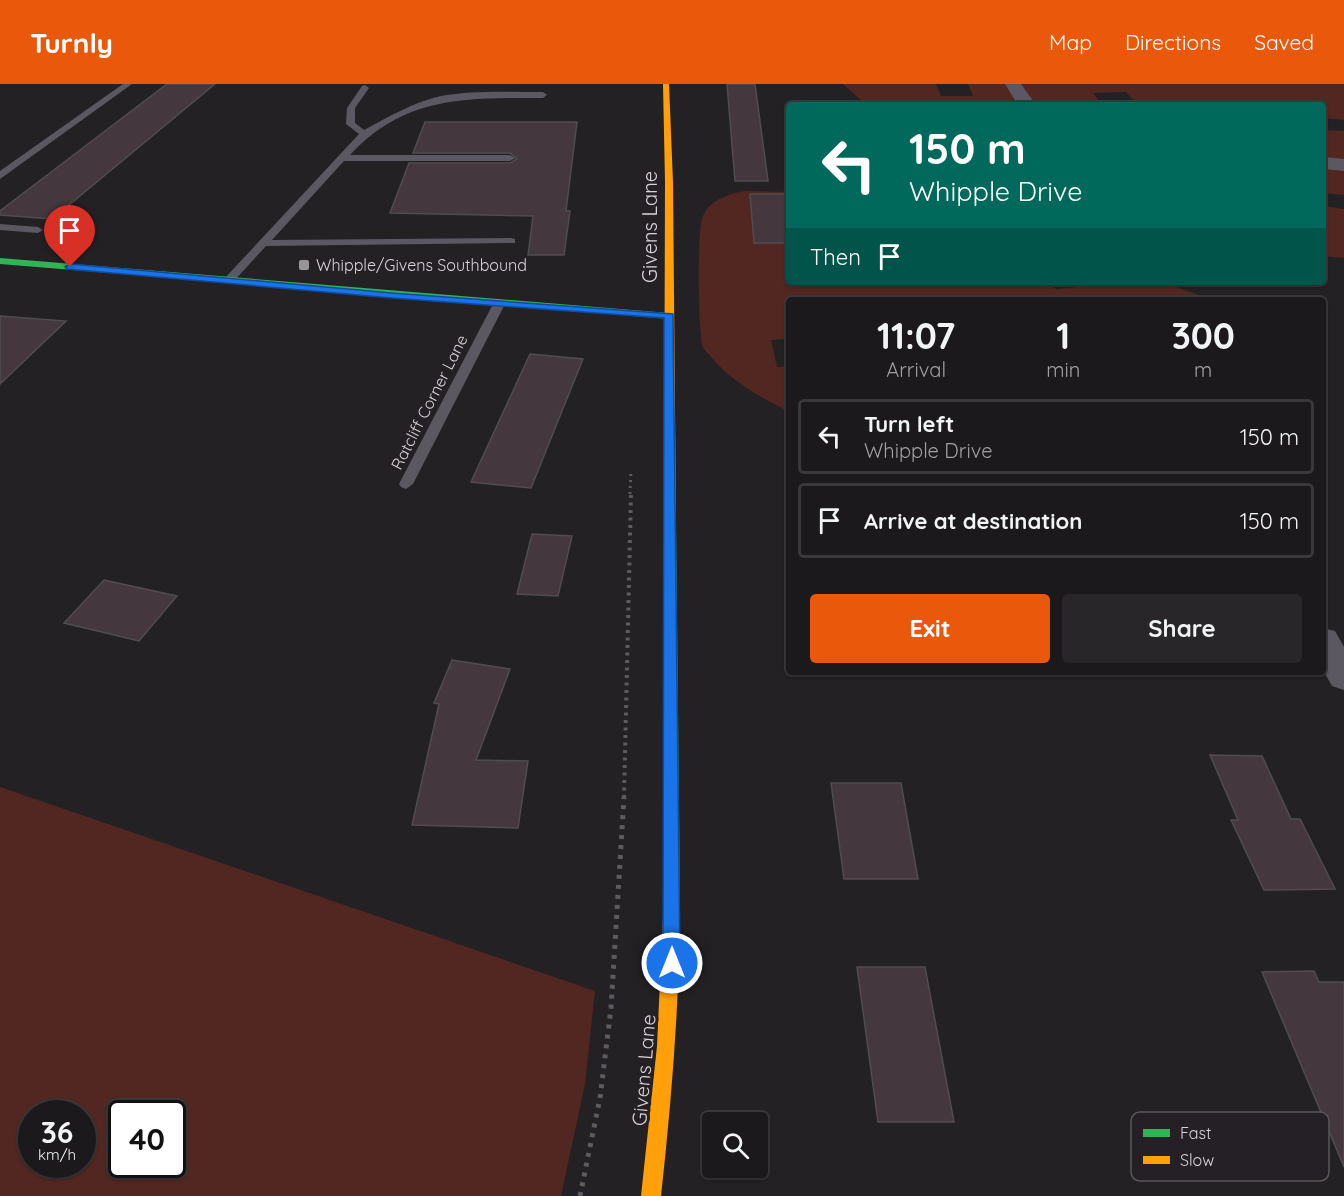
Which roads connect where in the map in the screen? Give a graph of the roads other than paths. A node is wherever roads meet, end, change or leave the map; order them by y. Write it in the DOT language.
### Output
graph roads {
  1 [pos="128,84"];
  2 [pos="666,84"];
  3 [pos="1013,84"];
  4 [pos="365,88"];
  5 [pos="543,95"];
  6 [pos="1025,102"];
  7 [pos="364,134"];
  8 [pos="342,158"];
  9 [pos="510,158"];
  10 [pos="1326,163"];
  11 [pos="1344,165"];
  12 [pos="0,176"];
  13 [pos="0,227"];
  14 [pos="38,230"];
  15 [pos="511,241"];
  16 [pos="263,243"];
  17 [pos="0,261"];
  18 [pos="228,281"];
  19 [pos="499,304"];
  20 [pos="669,316"];
  21 [pos="406,484"];
  22 [pos="651,1196"];
  1 -- 12 [label="lane"];
  2 -- 20 [label="street, Givens Lane"];
  3 -- 6 [label="street"];
  4 -- 7 [label="lane"];
  5 -- 7 [label="lane"];
  7 -- 8 [label="lane"];
  8 -- 9 [label="lane"];
  8 -- 16 [label="lane"];
  10 -- 11 [label="street"];
  13 -- 14 [label="lane"];
  15 -- 16 [label="lane"];
  16 -- 18 [label="lane"];
  17 -- 18 [label="street"];
  18 -- 19 [label="street"];
  19 -- 20 [label="street"];
  19 -- 21 [label="lane, Ratcliff Corner Lane"];
  20 -- 22 [label="street, Givens Lane"];
}
